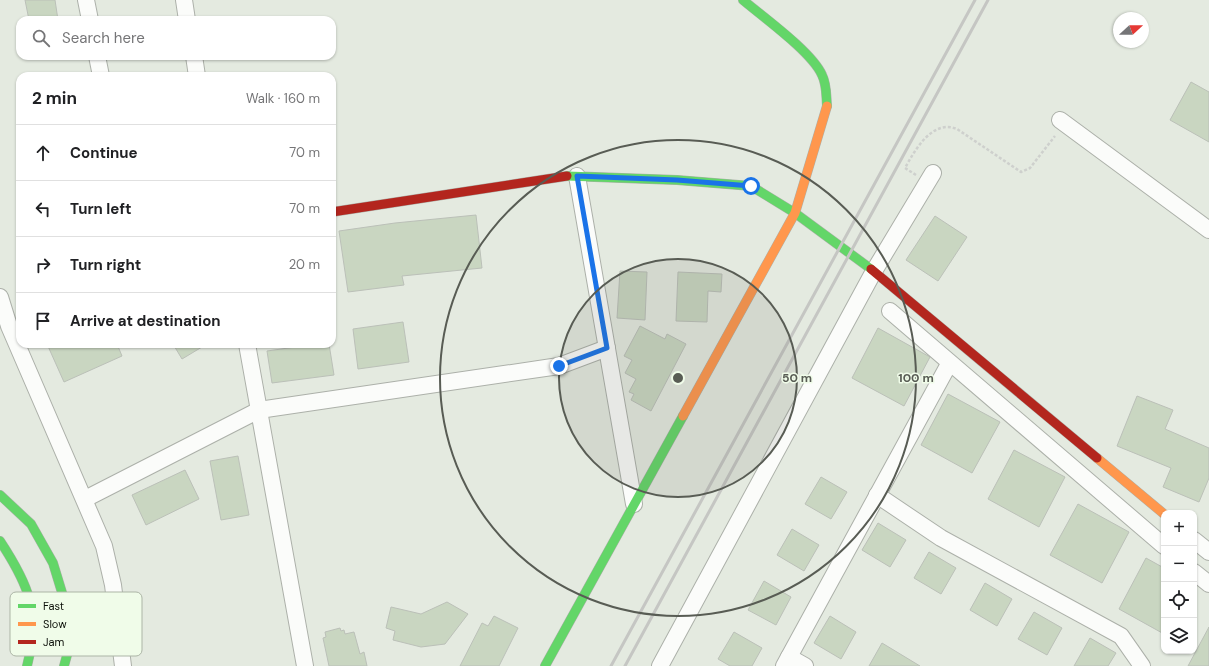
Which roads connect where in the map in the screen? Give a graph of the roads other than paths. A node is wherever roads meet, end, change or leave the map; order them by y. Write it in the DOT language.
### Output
graph roads {
  1 [pos="86,0"];
  2 [pos="184,0"];
  3 [pos="743,0"];
  4 [pos="89,16"];
  5 [pos="186,16"];
  6 [pos="98,60"];
  7 [pos="195,60"];
  8 [pos="100,72"];
  9 [pos="196,72"];
  10 [pos="1058,126"];
  11 [pos="577,176"];
  12 [pos="930,178"];
  13 [pos="336,211"];
  14 [pos="795,213"];
  15 [pos="1209,230"];
  16 [pos="874,271"];
  17 [pos="0,297"];
  18 [pos="890,311"];
  19 [pos="10,326"];
  20 [pos="16,340"];
  21 [pos="20,348"];
  22 [pos="248,348"];
  23 [pos="607,348"];
  24 [pos="949,364"];
  25 [pos="259,410"];
  26 [pos="0,495"];
  27 [pos="877,495"];
  28 [pos="85,498"];
  29 [pos="634,504"];
  30 [pos="1161,511"];
  31 [pos="0,541"];
  32 [pos="1197,542"];
  33 [pos="1161,543"];
  34 [pos="1209,552"];
  35 [pos="1197,574"];
  36 [pos="1209,584"];
  37 [pos="28,592"];
  38 [pos="62,592"];
  39 [pos="114,592"];
  40 [pos="30,656"];
  41 [pos="67,656"];
  42 [pos="122,656"];
  43 [pos="786,662"];
  44 [pos="27,666"];
  45 [pos="64,666"];
  46 [pos="123,666"];
  47 [pos="305,666"];
  48 [pos="545,666"];
  49 [pos="660,666"];
  50 [pos="805,666"];
  51 [pos="1142,666"];
  1 -- 4 [label="street"];
  2 -- 5 [label="street"];
  3 -- 14 [label="street"];
  6 -- 8 [label="street"];
  7 -- 9 [label="street"];
  10 -- 15 [label="street"];
  11 -- 13 [label="street"];
  11 -- 14 [label="street"];
  11 -- 23 [label="street"];
  12 -- 16 [label="street"];
  14 -- 16 [label="street"];
  14 -- 29 [label="street"];
  16 -- 30 [label="street"];
  16 -- 49 [label="street"];
  17 -- 19 [label="street"];
  18 -- 24 [label="street"];
  19 -- 20 [label="street"];
  21 -- 28 [label="street"];
  22 -- 25 [label="street"];
  23 -- 25 [label="street"];
  23 -- 29 [label="street"];
  24 -- 27 [label="street"];
  24 -- 33 [label="street"];
  25 -- 28 [label="street"];
  25 -- 47 [label="street"];
  26 -- 38 [label="street"];
  27 -- 43 [label="street"];
  27 -- 51 [label="street"];
  28 -- 39 [label="street"];
  29 -- 48 [label="street"];
  31 -- 37 [label="street"];
  32 -- 34 [label="street"];
  35 -- 36 [label="street"];
  40 -- 44 [label="street"];
  41 -- 45 [label="street"];
  42 -- 46 [label="street"];
  43 -- 50 [label="street"];
}
